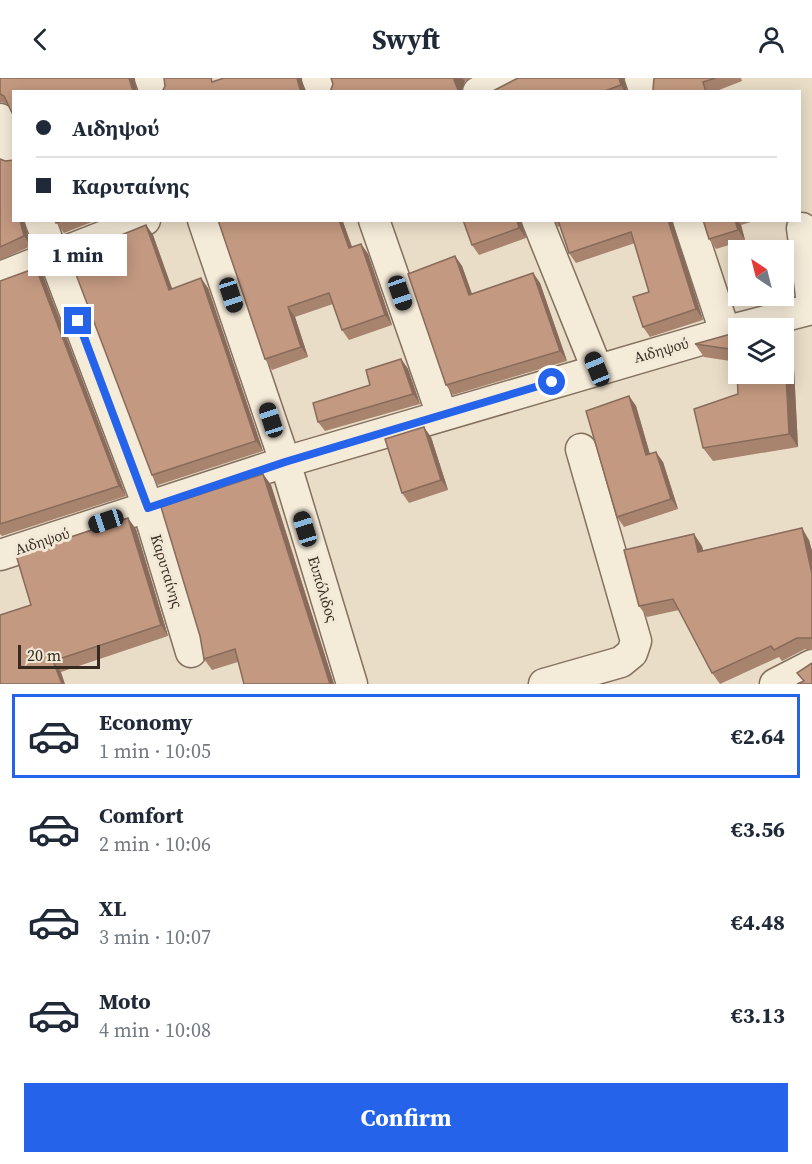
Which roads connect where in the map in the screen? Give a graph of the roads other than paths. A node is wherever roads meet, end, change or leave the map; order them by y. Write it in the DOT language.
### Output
graph roads {
  1 [pos="0,119"];
  2 [pos="12,149"];
  3 [pos="41,222"];
  4 [pos="140,222"];
  5 [pos="205,222"];
  6 [pos="375,222"];
  7 [pos="538,222"];
  8 [pos="689,222"];
  9 [pos="802,228"];
  10 [pos="54,256"];
  11 [pos="0,277"];
  12 [pos="812,303"];
  13 [pos="812,309"];
  14 [pos="729,318"];
  15 [pos="779,318"];
  16 [pos="728,332"];
  17 [pos="597,369"];
  18 [pos="442,415"];
  19 [pos="581,449"];
  20 [pos="285,462"];
  21 [pos="148,508"];
  22 [pos="0,555"];
  23 [pos="191,652"];
  24 [pos="812,665"];
  25 [pos="352,684"];
  26 [pos="544,684"];
  27 [pos="775,684"];
  1 -- 2 [label="street"];
  3 -- 10 [label="street, Καρυταίνης"];
  4 -- 10 [label="street"];
  5 -- 20 [label="street, Ευπόλιδος"];
  6 -- 18 [label="street"];
  7 -- 17 [label="street"];
  8 -- 14 [label="street"];
  9 -- 12 [label="street"];
  10 -- 11 [label="street"];
  10 -- 21 [label="street, Καρυταίνης"];
  13 -- 15 [label="street, Αιδηψού"];
  16 -- 17 [label="street, Αιδηψού"];
  17 -- 18 [label="street, Αιδηψού"];
  18 -- 20 [label="street, Αιδηψού"];
  19 -- 26 [label="street"];
  20 -- 21 [label="street, Αιδηψού"];
  20 -- 25 [label="street, Ευπόλιδος"];
  21 -- 22 [label="street, Αιδηψού"];
  21 -- 23 [label="street, Καρυταίνης"];
  24 -- 27 [label="street"];
}
